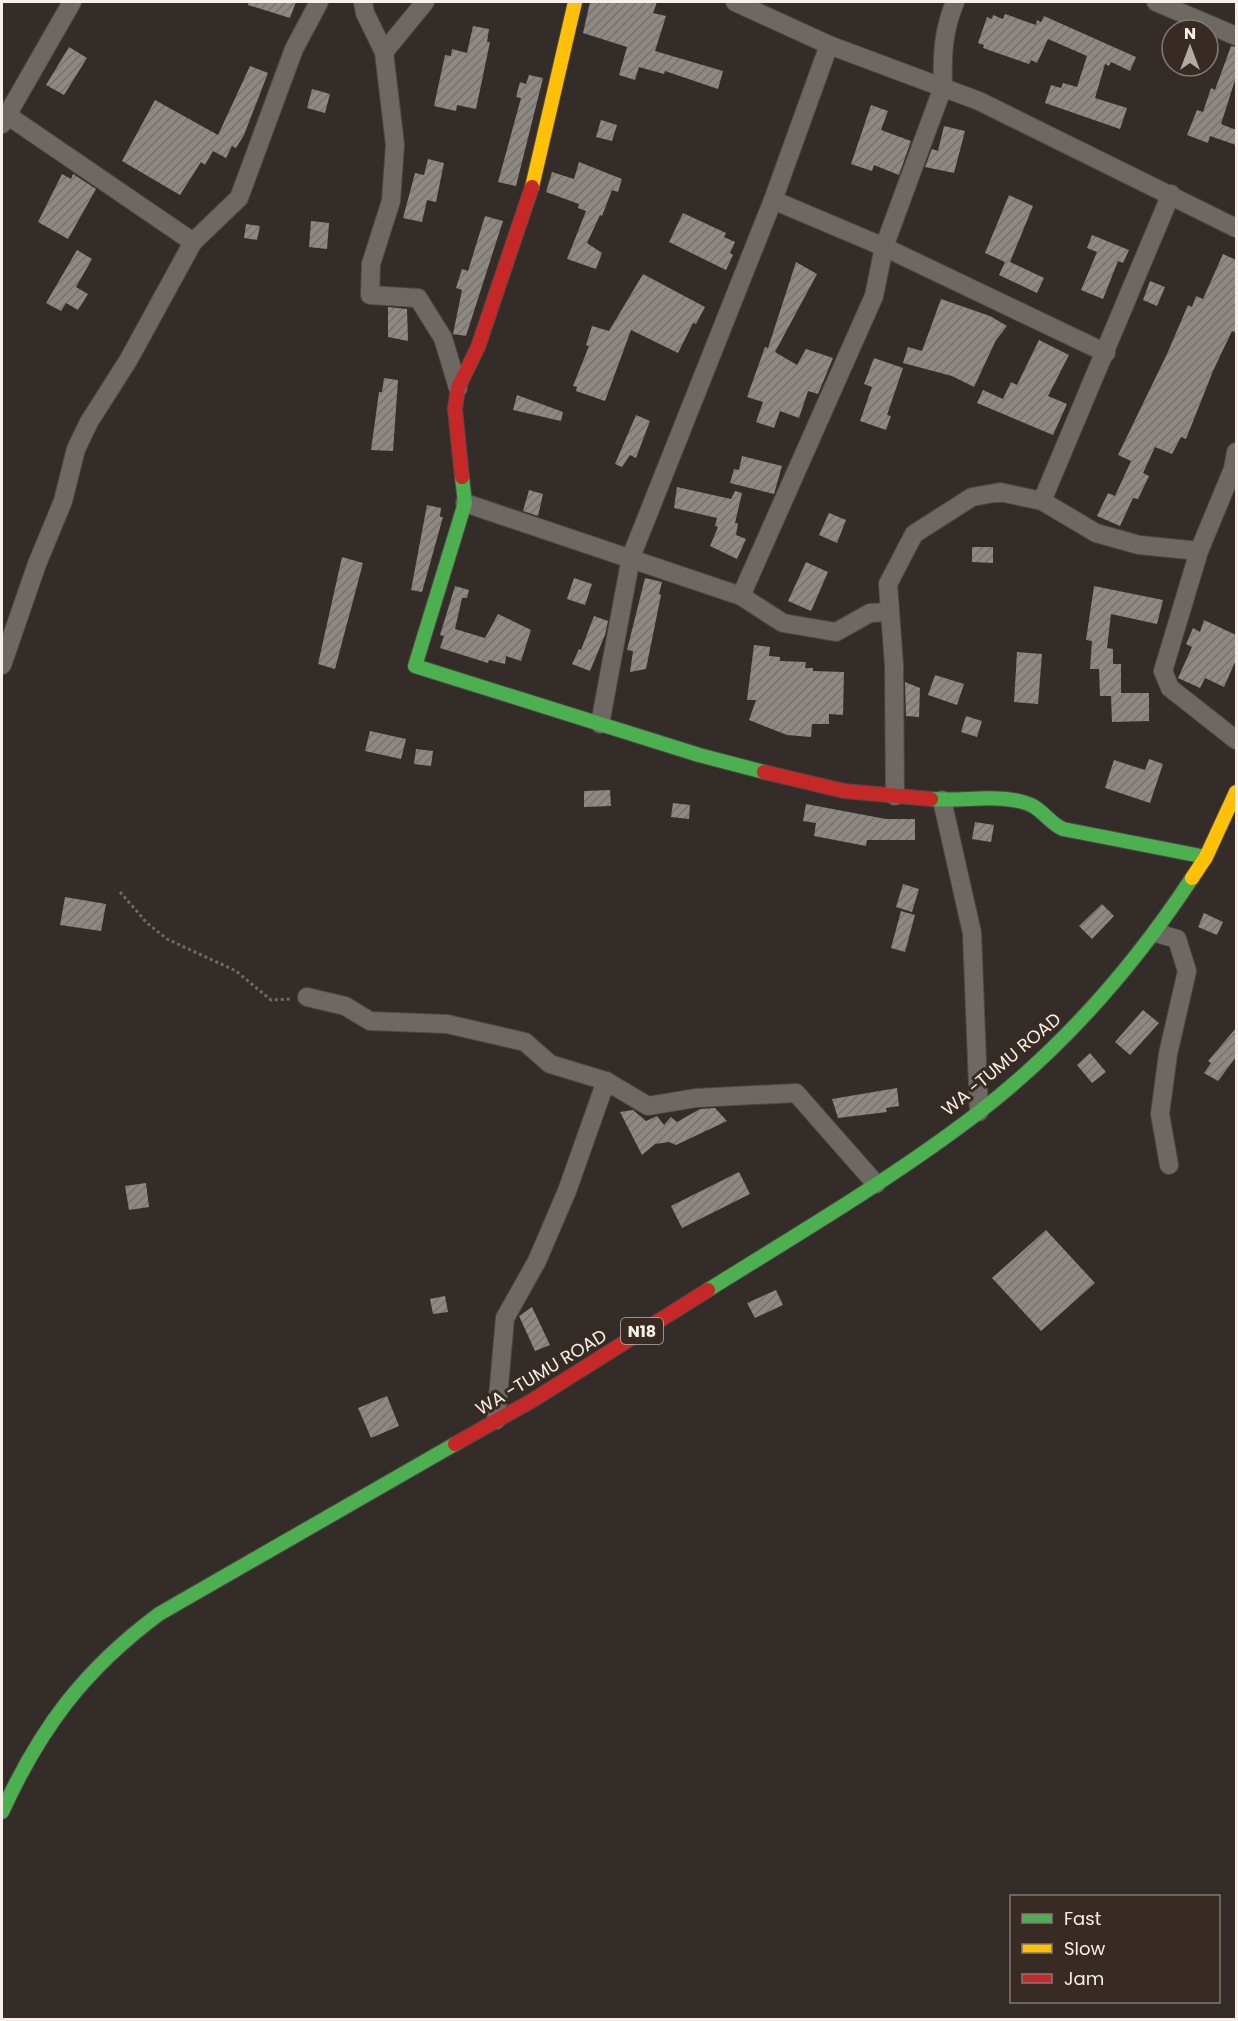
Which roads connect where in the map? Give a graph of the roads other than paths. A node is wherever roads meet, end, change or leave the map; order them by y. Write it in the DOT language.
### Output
graph roads {
  1 [pos="72,2"];
  2 [pos="319,2"];
  3 [pos="363,2"];
  4 [pos="425,2"];
  5 [pos="575,2"];
  6 [pos="735,2"];
  7 [pos="955,2"];
  8 [pos="1156,2"];
  9 [pos="768,9"];
  10 [pos="1236,36"];
  11 [pos="829,45"];
  12 [pos="384,52"];
  13 [pos="943,87"];
  14 [pos="4,120"];
  15 [pos="1171,194"];
  16 [pos="773,200"];
  17 [pos="1236,228"];
  18 [pos="194,242"];
  19 [pos="884,248"];
  20 [pos="1106,353"];
  21 [pos="458,388"];
  22 [pos="1236,452"];
  23 [pos="1042,501"];
  24 [pos="465,503"];
  25 [pos="1199,551"];
  26 [pos="631,557"];
  27 [pos="741,596"];
  28 [pos="889,612"];
  29 [pos="2,665"];
  30 [pos="600,724"];
  31 [pos="1236,740"];
  32 [pos="1236,792"];
  33 [pos="895,796"];
  34 [pos="942,800"];
  35 [pos="1206,857"];
  36 [pos="1156,933"];
  37 [pos="307,998"];
  38 [pos="606,1081"];
  39 [pos="979,1112"];
  40 [pos="1169,1165"];
  41 [pos="876,1184"];
  42 [pos="496,1420"];
  43 [pos="2,1812"];
  1 -- 14 [label="street"];
  2 -- 18 [label="street"];
  3 -- 12 [label="street"];
  4 -- 12 [label="street"];
  5 -- 21 [label="main road"];
  6 -- 9 [label="street"];
  7 -- 13 [label="street"];
  8 -- 10 [label="street"];
  9 -- 11 [label="street"];
  11 -- 13 [label="street"];
  11 -- 16 [label="street"];
  12 -- 21 [label="street"];
  13 -- 15 [label="street"];
  13 -- 19 [label="street"];
  14 -- 18 [label="street"];
  15 -- 17 [label="street"];
  15 -- 20 [label="street"];
  16 -- 19 [label="street"];
  16 -- 26 [label="street"];
  18 -- 29 [label="street"];
  19 -- 20 [label="street"];
  19 -- 27 [label="street"];
  20 -- 23 [label="street"];
  21 -- 24 [label="main road"];
  22 -- 25 [label="street"];
  23 -- 25 [label="street"];
  23 -- 28 [label="street"];
  24 -- 26 [label="street"];
  24 -- 30 [label="main road"];
  25 -- 31 [label="street"];
  26 -- 27 [label="street"];
  26 -- 30 [label="street"];
  27 -- 28 [label="street"];
  28 -- 33 [label="street"];
  30 -- 33 [label="main road"];
  32 -- 35 [label="main road, WA -TUMU ROAD / N18"];
  33 -- 34 [label="main road"];
  34 -- 35 [label="main road"];
  34 -- 39 [label="street"];
  35 -- 36 [label="main road, WA -TUMU ROAD / N18"];
  36 -- 39 [label="main road, WA -TUMU ROAD / N18"];
  36 -- 40 [label="street"];
  37 -- 38 [label="street"];
  38 -- 41 [label="street"];
  38 -- 42 [label="street"];
  39 -- 41 [label="main road, WA -TUMU ROAD / N18"];
  41 -- 42 [label="main road, WA -TUMU ROAD / N18"];
  42 -- 43 [label="main road, WA -TUMU ROAD / N18"];
}
